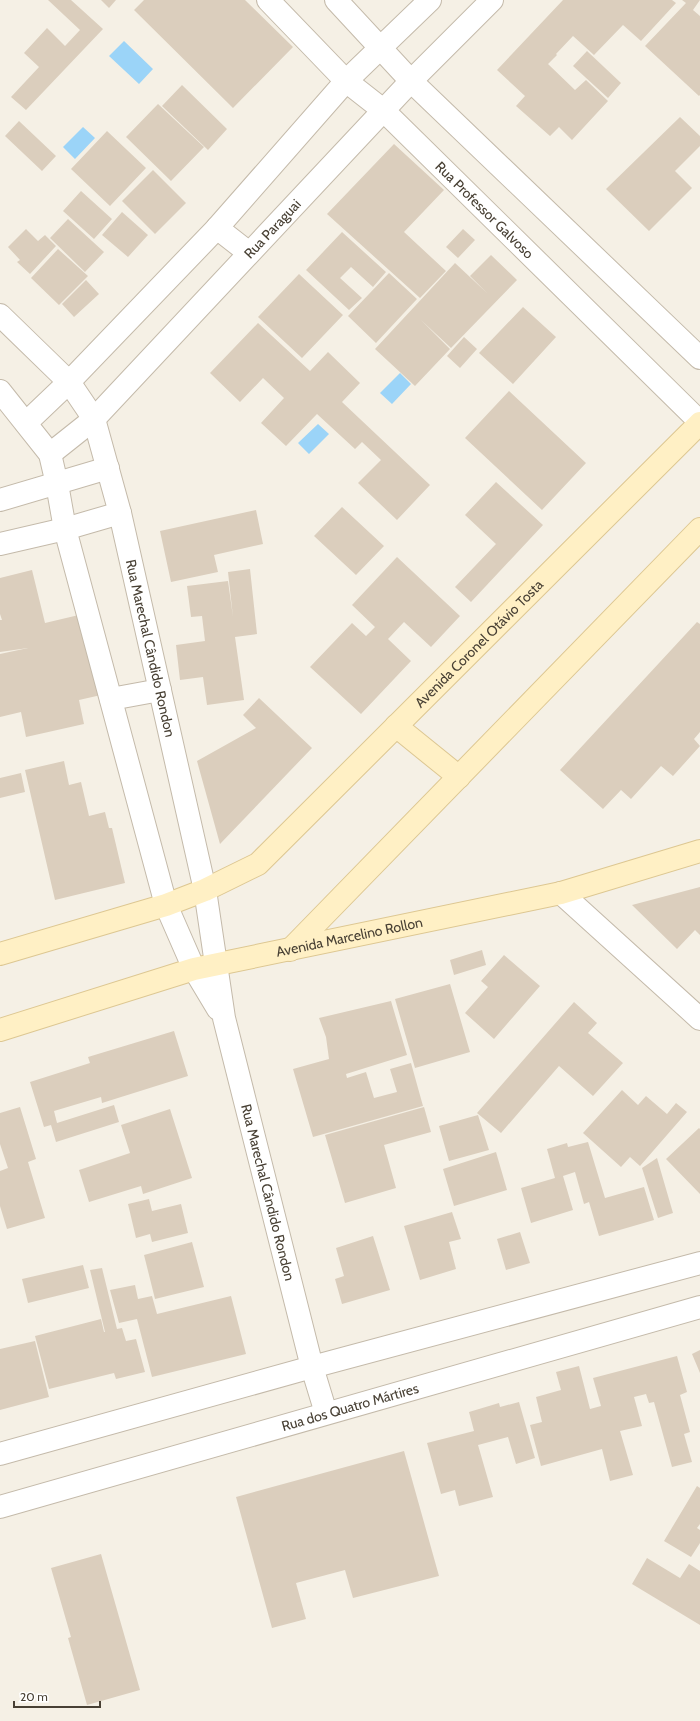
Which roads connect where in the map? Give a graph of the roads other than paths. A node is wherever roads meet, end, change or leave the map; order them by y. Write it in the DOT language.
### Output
graph roads {
  1 [pos="268,0"];
  2 [pos="336,0"];
  3 [pos="430,0"];
  4 [pos="492,0"];
  5 [pos="380,47"];
  6 [pos="346,81"];
  7 [pos="411,81"];
  8 [pos="383,110"];
  9 [pos="217,228"];
  10 [pos="249,253"];
  11 [pos="0,315"];
  12 [pos="700,358"];
  13 [pos="69,382"];
  14 [pos="0,391"];
  15 [pos="94,419"];
  16 [pos="26,423"];
  17 [pos="700,423"];
  18 [pos="50,454"];
  19 [pos="108,468"];
  20 [pos="57,484"];
  21 [pos="0,500"];
  22 [pos="120,513"];
  23 [pos="65,529"];
  24 [pos="700,530"];
  25 [pos="0,544"];
  26 [pos="160,690"];
  27 [pos="111,699"];
  28 [pos="396,726"];
  29 [pos="459,777"];
  30 [pos="700,851"];
  31 [pos="205,890"];
  32 [pos="561,893"];
  33 [pos="166,905"];
  34 [pos="290,950"];
  35 [pos="0,954"];
  36 [pos="216,964"];
  37 [pos="194,969"];
  38 [pos="224,1018"];
  39 [pos="700,1019"];
  40 [pos="0,1030"];
  41 [pos="700,1263"];
  42 [pos="700,1307"];
  43 [pos="312,1367"];
  44 [pos="326,1412"];
  45 [pos="0,1454"];
  46 [pos="0,1507"];
  1 -- 6 [label="street, Rua Professor Galvoso"];
  2 -- 5 [label="street"];
  3 -- 5 [label="street"];
  4 -- 7 [label="street, Rua Paraguai"];
  5 -- 6 [label="street"];
  5 -- 7 [label="street"];
  6 -- 8 [label="street, Rua Professor Galvoso"];
  6 -- 9 [label="street"];
  7 -- 8 [label="street, Rua Paraguai"];
  7 -- 12 [label="street"];
  8 -- 10 [label="street, Rua Paraguai"];
  8 -- 17 [label="street, Rua Professor Galvoso"];
  9 -- 10 [label="street"];
  9 -- 13 [label="street"];
  10 -- 15 [label="street, Rua Paraguai"];
  11 -- 13 [label="street, Rua Marechal Cândido Rondon"];
  13 -- 15 [label="street, Rua Marechal Cândido Rondon"];
  13 -- 16 [label="street"];
  14 -- 16 [label="street, Rua Marechal Cândido Rondon"];
  15 -- 18 [label="street, Rua Paraguai"];
  15 -- 19 [label="street, Rua Marechal Cândido Rondon"];
  16 -- 18 [label="street, Rua Marechal Cândido Rondon"];
  17 -- 28 [label="main road, Avenida Coronel Otávio Tosta"];
  18 -- 20 [label="street, Rua Marechal Cândido Rondon"];
  19 -- 20 [label="street"];
  19 -- 22 [label="street, Rua Marechal Cândido Rondon"];
  20 -- 21 [label="street"];
  20 -- 23 [label="street, Rua Marechal Cândido Rondon"];
  22 -- 23 [label="street"];
  22 -- 26 [label="street, Rua Marechal Cândido Rondon"];
  23 -- 25 [label="street"];
  23 -- 27 [label="street, Rua Marechal Cândido Rondon"];
  24 -- 29 [label="main road"];
  26 -- 27 [label="street"];
  26 -- 31 [label="street, Rua Marechal Cândido Rondon"];
  27 -- 33 [label="street, Rua Marechal Cândido Rondon"];
  28 -- 29 [label="main road"];
  28 -- 31 [label="main road, Avenida Coronel Otávio Tosta"];
  29 -- 34 [label="main road"];
  30 -- 32 [label="main road, Avenida Marcelino Rollon"];
  31 -- 33 [label="main road"];
  31 -- 36 [label="street, Rua Marechal Cândido Rondon"];
  32 -- 34 [label="main road, Avenida Marcelino Rollon"];
  32 -- 39 [label="street"];
  33 -- 35 [label="main road"];
  33 -- 37 [label="street, Rua Marechal Cândido Rondon"];
  34 -- 36 [label="main road, Avenida Marcelino Rollon"];
  36 -- 37 [label="main road, Avenida Marcelino Rollon"];
  36 -- 38 [label="street, Rua Marechal Cândido Rondon"];
  37 -- 38 [label="street, Rua Marechal Cândido Rondon"];
  37 -- 40 [label="main road, Avenida Marcelino Rollon"];
  38 -- 43 [label="street, Rua Marechal Cândido Rondon"];
  41 -- 43 [label="street"];
  42 -- 44 [label="street, Rua dos Quatro Mártires"];
  43 -- 44 [label="street, Rua Marechal Cândido Rondon"];
  43 -- 45 [label="street"];
  44 -- 46 [label="street, Rua dos Quatro Mártires"];
}
